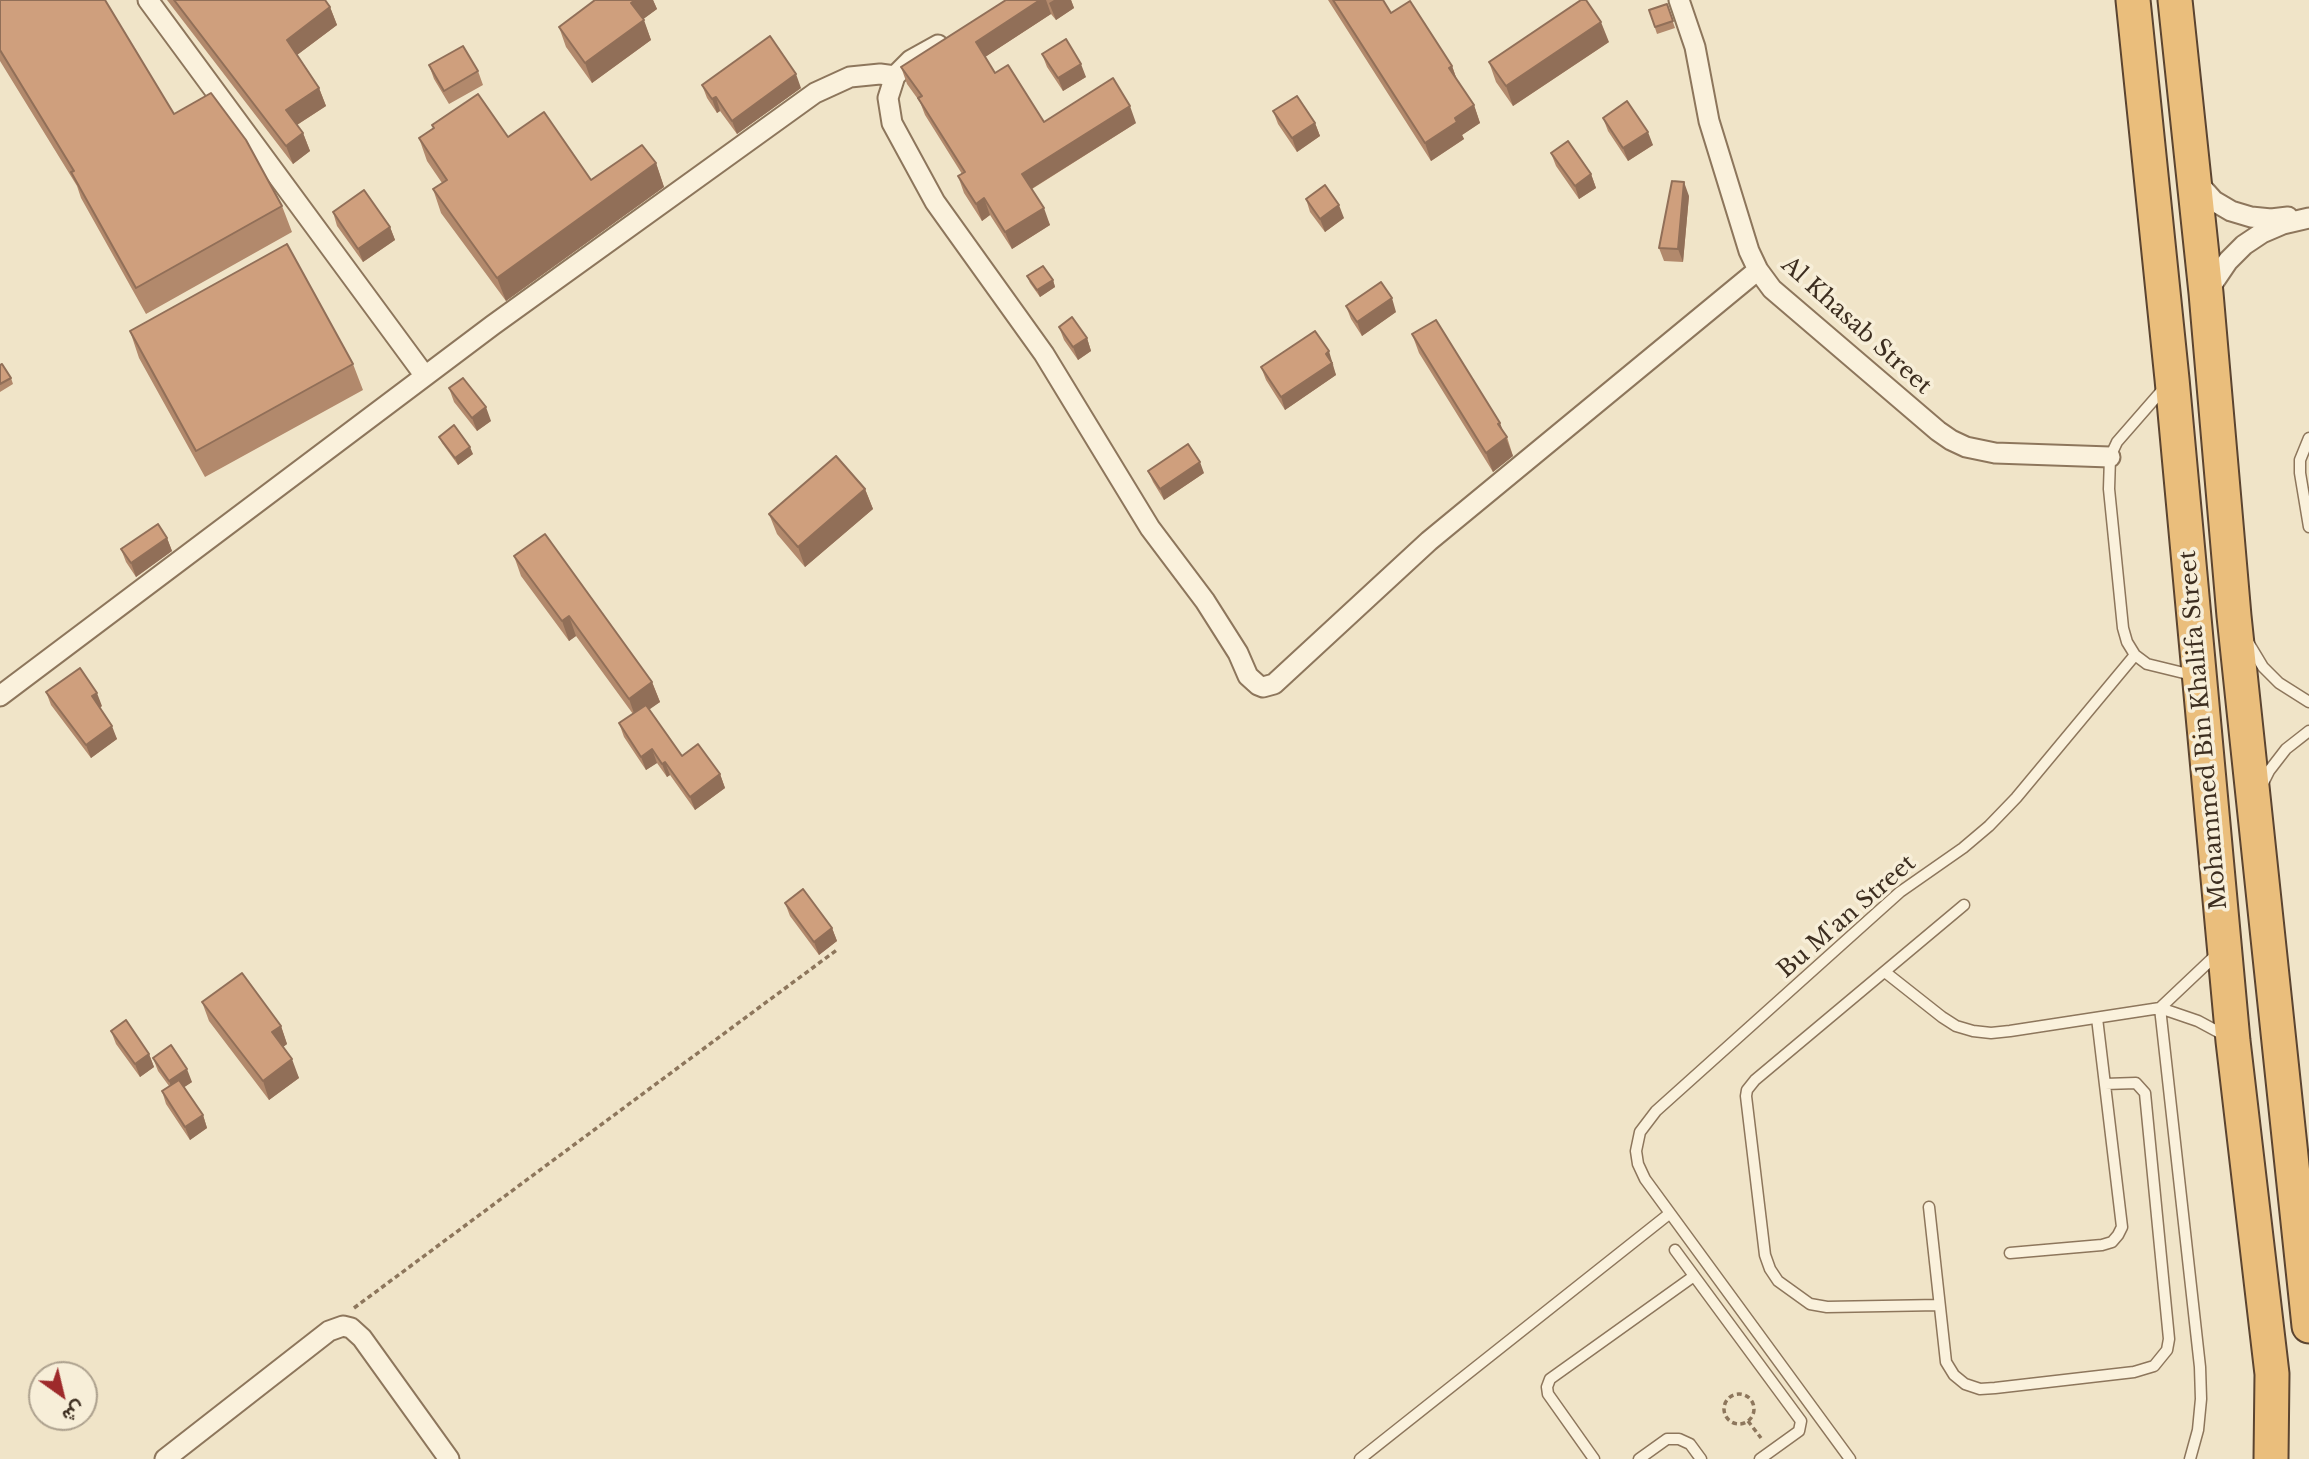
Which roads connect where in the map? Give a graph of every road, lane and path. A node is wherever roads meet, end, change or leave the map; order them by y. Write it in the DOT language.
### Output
graph roads {
  1 [pos="148,0"];
  2 [pos="1679,0"];
  3 [pos="2133,0"];
  4 [pos="2175,0"];
  5 [pos="957,34"];
  6 [pos="895,76"];
  7 [pos="2194,179"];
  8 [pos="2300,217"];
  9 [pos="1758,270"];
  10 [pos="2206,293"];
  11 [pos="425,376"];
  12 [pos="2172,379"];
  13 [pos="2309,438"];
  14 [pos="2110,457"];
  15 [pos="2309,527"];
  16 [pos="2234,616"];
  17 [pos="2135,654"];
  18 [pos="2200,677"];
  19 [pos="0,696"];
  20 [pos="2309,702"];
  21 [pos="2309,731"];
  22 [pos="2254,802"];
  23 [pos="1964,905"];
  24 [pos="2223,947"];
  25 [pos="838,949"];
  26 [pos="1885,972"];
  27 [pos="2160,1008"];
  28 [pos="2098,1018"];
  29 [pos="2233,1041"];
  30 [pos="2105,1084"];
  31 [pos="1929,1207"];
  32 [pos="1669,1214"];
  33 [pos="1675,1250"];
  34 [pos="2010,1253"];
  35 [pos="1694,1276"];
  36 [pos="1939,1305"];
  37 [pos="2309,1326"];
  38 [pos="336,1328"];
  39 [pos="1748,1421"];
  40 [pos="1771,1451"];
  41 [pos="165,1459"];
  42 [pos="449,1459"];
  43 [pos="1360,1459"];
  44 [pos="1594,1459"];
  45 [pos="1639,1459"];
  46 [pos="1701,1459"];
  47 [pos="1760,1459"];
  48 [pos="1850,1459"];
  49 [pos="2190,1459"];
  50 [pos="2271,1459"];
  1 -- 11 [label="street"];
  2 -- 9 [label="street, Al Khasab Street"];
  3 -- 12 [label="highway, Mohammed Bin Khalifa Street"];
  4 -- 7 [label="highway, Mohammed Bin Khalifa Street"];
  5 -- 6 [label="street"];
  6 -- 9 [label="street"];
  6 -- 11 [label="street"];
  7 -- 8 [label="street"];
  7 -- 10 [label="highway, Mohammed Bin Khalifa Street"];
  8 -- 10 [label="street"];
  9 -- 14 [label="street, Al Khasab Street"];
  10 -- 16 [label="highway, Mohammed Bin Khalifa Street"];
  11 -- 19 [label="street"];
  12 -- 14 [label="lane"];
  12 -- 18 [label="highway, Mohammed Bin Khalifa Street"];
  13 -- 15 [label="lane"];
  14 -- 17 [label="lane"];
  16 -- 20 [label="lane"];
  16 -- 22 [label="highway, Mohammed Bin Khalifa Street"];
  17 -- 18 [label="lane"];
  17 -- 32 [label="lane, Bu M'an Street"];
  18 -- 24 [label="highway, Mohammed Bin Khalifa Street"];
  21 -- 22 [label="lane"];
  22 -- 37 [label="highway, Mohammed Bin Khalifa Street"];
  23 -- 26 [label="lane"];
  24 -- 27 [label="lane"];
  24 -- 29 [label="highway, Mohammed Bin Khalifa Street"];
  25 -- 38 [label="path"];
  26 -- 28 [label="lane"];
  26 -- 36 [label="lane"];
  27 -- 28 [label="lane"];
  27 -- 29 [label="lane"];
  27 -- 49 [label="lane"];
  28 -- 30 [label="lane"];
  29 -- 50 [label="highway, Mohammed Bin Khalifa Street"];
  30 -- 34 [label="lane"];
  30 -- 36 [label="lane"];
  31 -- 36 [label="lane"];
  32 -- 43 [label="lane"];
  32 -- 48 [label="lane, Bu M'an Street"];
  33 -- 35 [label="lane"];
  35 -- 40 [label="lane"];
  35 -- 44 [label="lane"];
  38 -- 41 [label="street"];
  38 -- 42 [label="street"];
  39 -- 39 [label="path"];
  39 -- 40 [label="path"];
  40 -- 47 [label="lane"];
  45 -- 46 [label="lane"];
}
